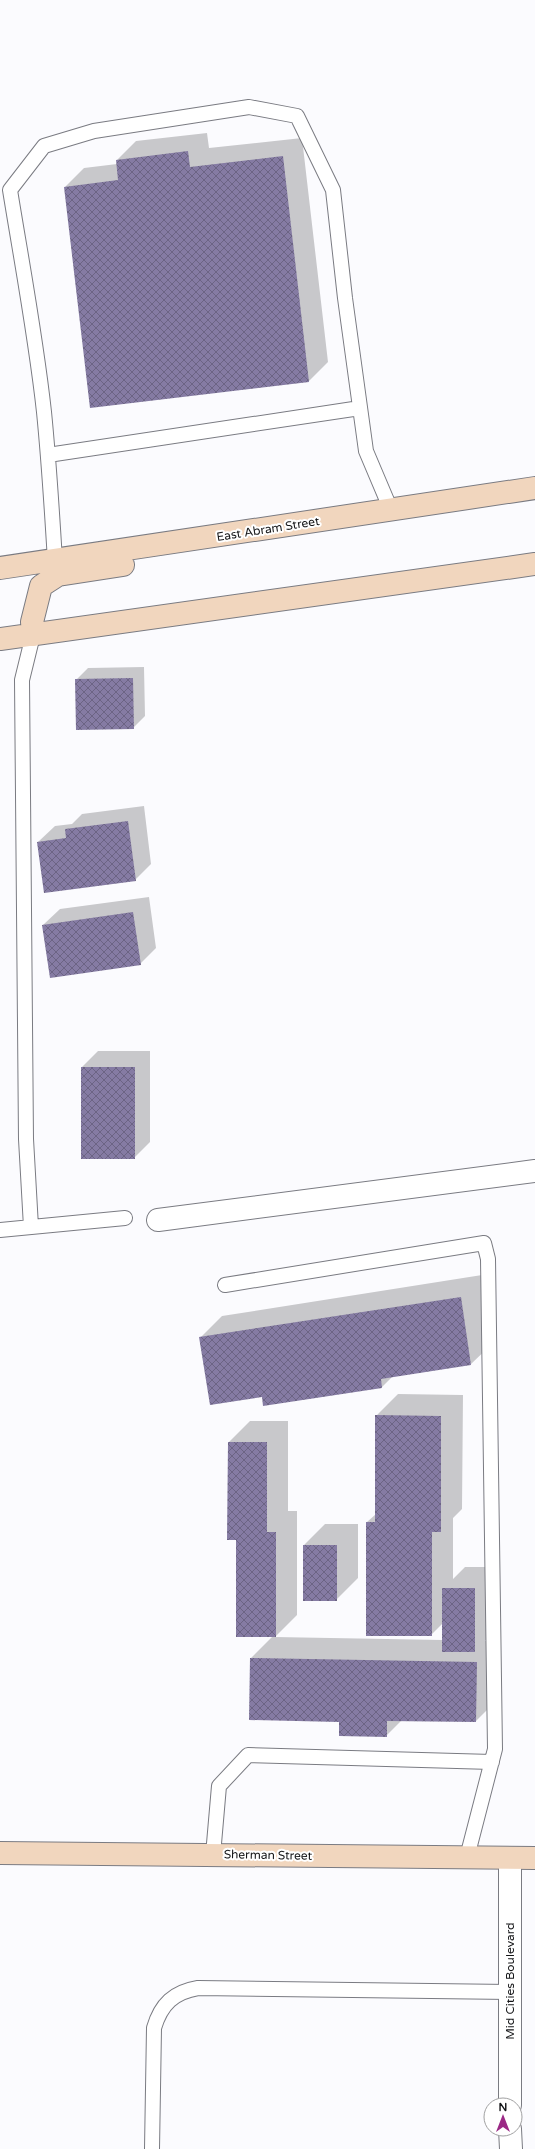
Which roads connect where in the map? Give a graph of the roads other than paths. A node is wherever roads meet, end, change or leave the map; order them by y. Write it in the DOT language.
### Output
graph roads {
  1 [pos="360,408"];
  2 [pos="48,455"];
  3 [pos="535,488"];
  4 [pos="391,510"];
  5 [pos="278,528"];
  6 [pos="55,560"];
  7 [pos="535,564"];
  8 [pos="0,568"];
  9 [pos="33,634"];
  10 [pos="0,639"];
  11 [pos="535,1171"];
  12 [pos="125,1218"];
  13 [pos="158,1220"];
  14 [pos="31,1227"];
  15 [pos="0,1230"];
  16 [pos="224,1285"];
  17 [pos="492,1762"];
  18 [pos="0,1853"];
  19 [pos="213,1854"];
  20 [pos="467,1857"];
  21 [pos="510,1858"];
  22 [pos="535,1858"];
  23 [pos="510,1992"];
  24 [pos="510,2097"];
  25 [pos="510,2137"];
  26 [pos="152,2149"];
  27 [pos="510,2149"];
  1 -- 2 [label="lane"];
  1 -- 2 [label="lane"];
  1 -- 4 [label="lane"];
  2 -- 6 [label="lane"];
  3 -- 4 [label="main road, East Abram Street"];
  4 -- 5 [label="main road, East Abram Street"];
  5 -- 6 [label="main road, East Abram Street"];
  5 -- 9 [label="main road"];
  6 -- 8 [label="main road, East Abram Street"];
  7 -- 9 [label="main road"];
  9 -- 10 [label="main road"];
  9 -- 14 [label="lane"];
  11 -- 13 [label="street"];
  12 -- 14 [label="lane"];
  14 -- 15 [label="lane"];
  16 -- 17 [label="lane"];
  17 -- 19 [label="lane"];
  17 -- 20 [label="lane"];
  18 -- 19 [label="main road, Sherman Street"];
  19 -- 20 [label="main road, Sherman Street"];
  20 -- 21 [label="main road, Sherman Street"];
  21 -- 22 [label="main road, Sherman Street"];
  21 -- 23 [label="street, Mid Cities Boulevard"];
  23 -- 24 [label="street, Mid Cities Boulevard"];
  23 -- 26 [label="lane"];
  25 -- 27 [label="street"];
}
